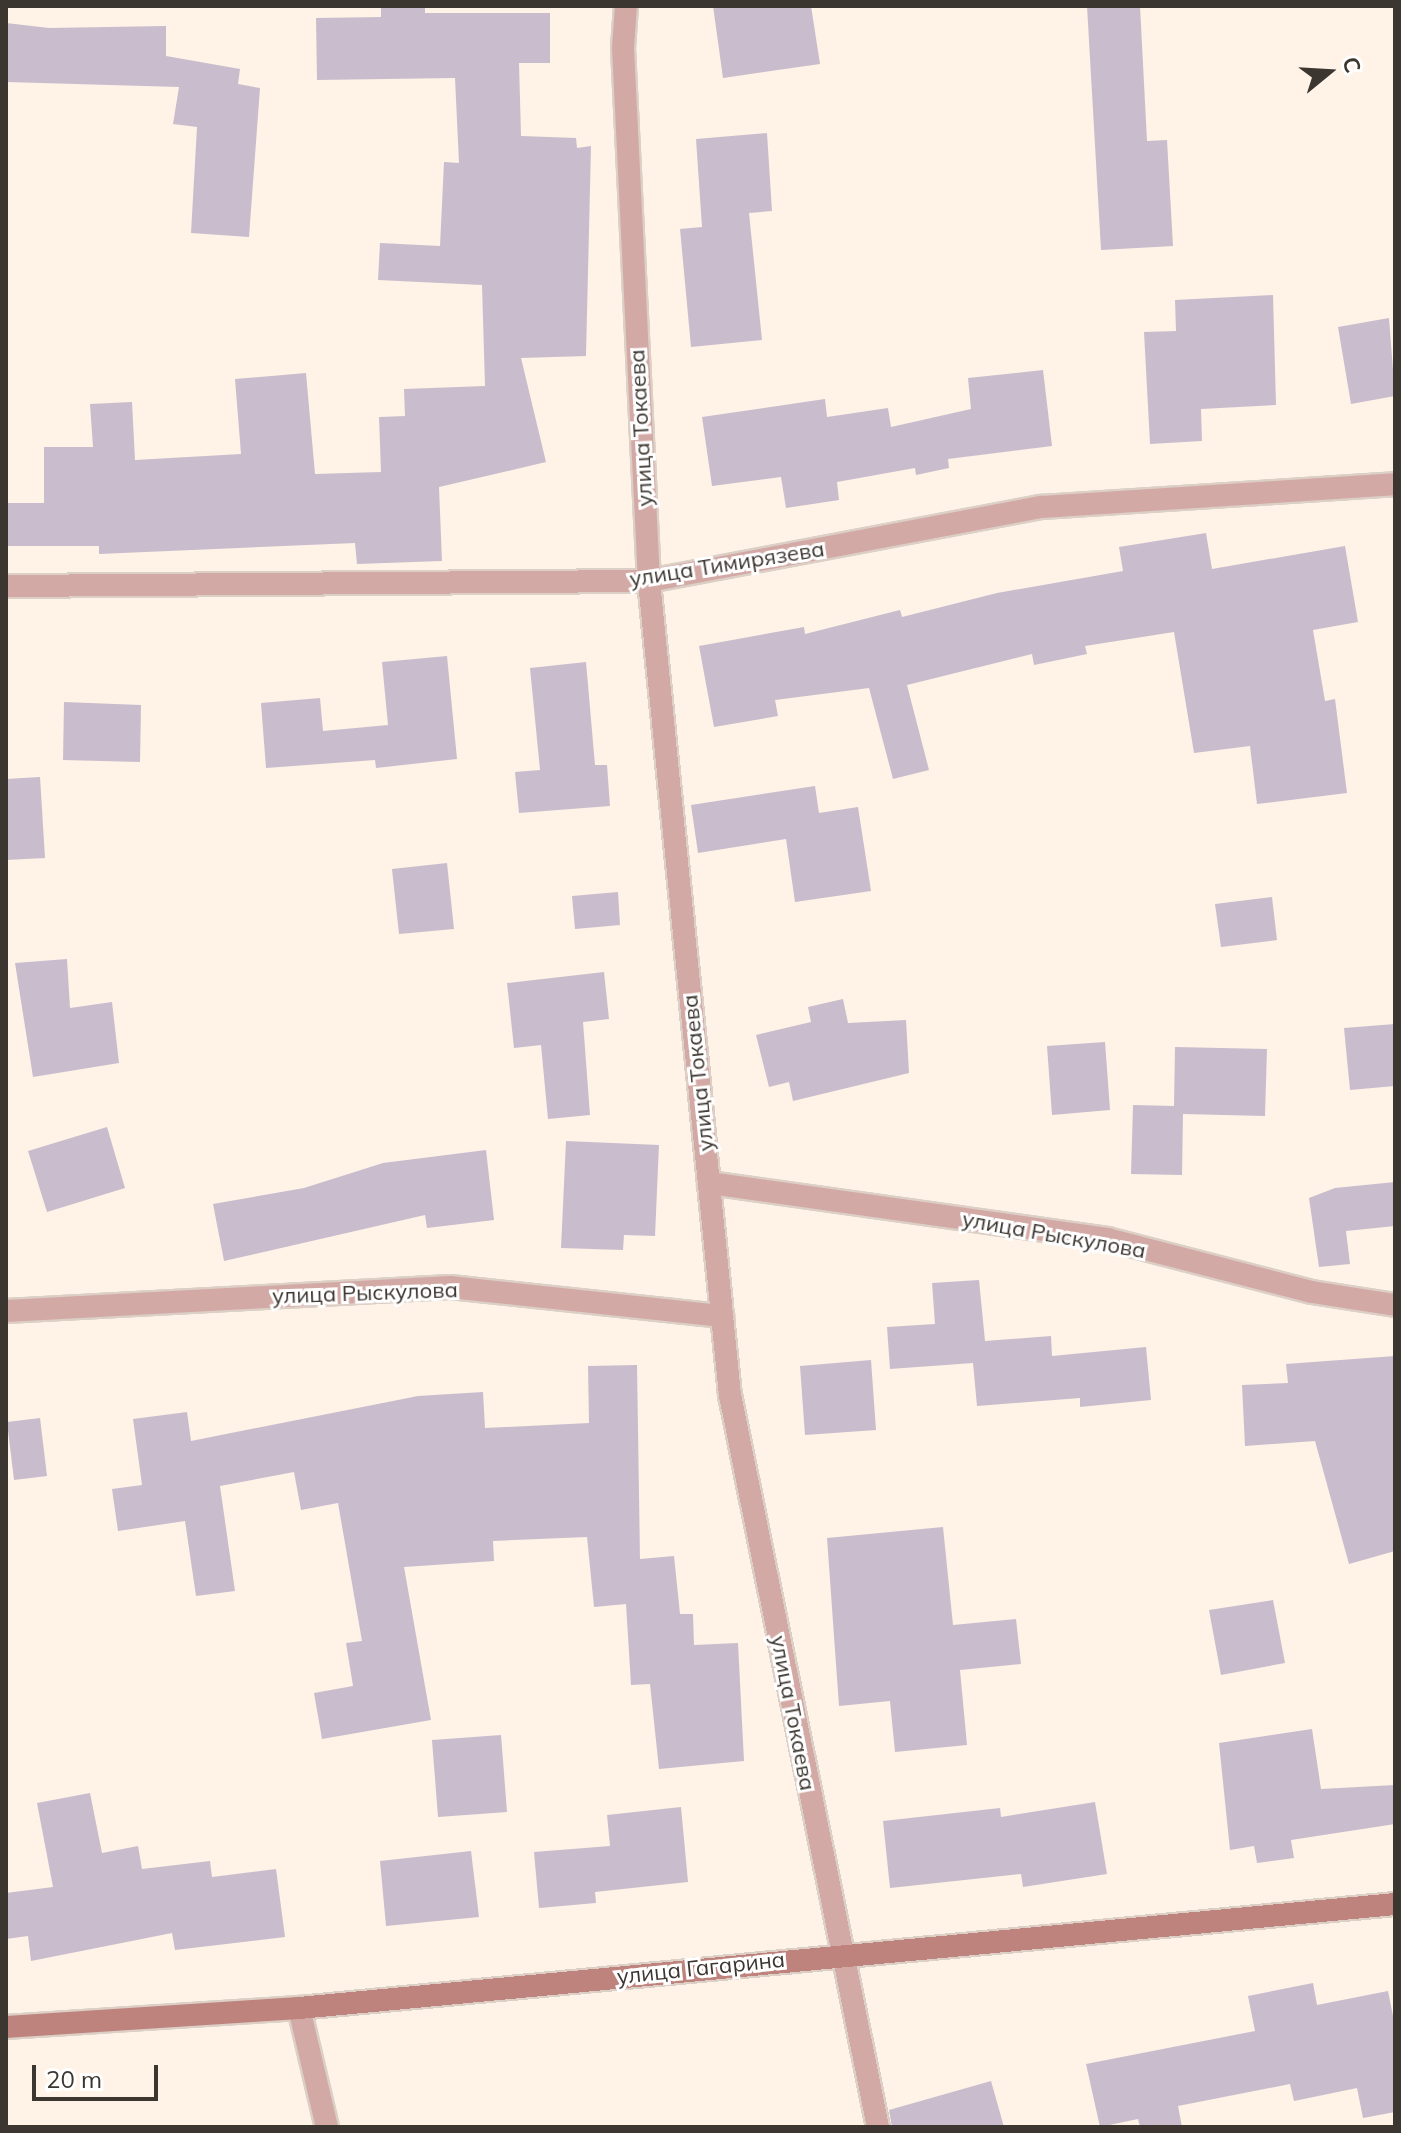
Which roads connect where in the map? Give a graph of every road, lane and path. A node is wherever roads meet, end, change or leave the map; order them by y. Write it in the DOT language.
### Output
graph roads {
  1 [pos="626,6"];
  2 [pos="1395,484"];
  3 [pos="649,581"];
  4 [pos="6,586"];
  5 [pos="709,1183"];
  6 [pos="1395,1305"];
  7 [pos="6,1311"];
  8 [pos="722,1316"];
  9 [pos="1395,1904"];
  10 [pos="840,1955"];
  11 [pos="299,2008"];
  12 [pos="6,2027"];
  13 [pos="327,2127"];
  14 [pos="878,2127"];
  1 -- 3 [label="street, улица Токаева"];
  2 -- 3 [label="street, улица Тимирязева"];
  3 -- 4 [label="street, улица Тимирязева"];
  3 -- 5 [label="street, улица Токаева"];
  5 -- 6 [label="street, улица Рыскулова"];
  5 -- 8 [label="street, улица Токаева"];
  7 -- 8 [label="street, улица Рыскулова"];
  8 -- 10 [label="street, улица Токаева"];
  9 -- 10 [label="main road, улица Гагарина"];
  10 -- 11 [label="main road, улица Гагарина"];
  10 -- 14 [label="street, улица Токаева"];
  11 -- 12 [label="main road, улица Гагарина"];
  11 -- 13 [label="street"];
}
